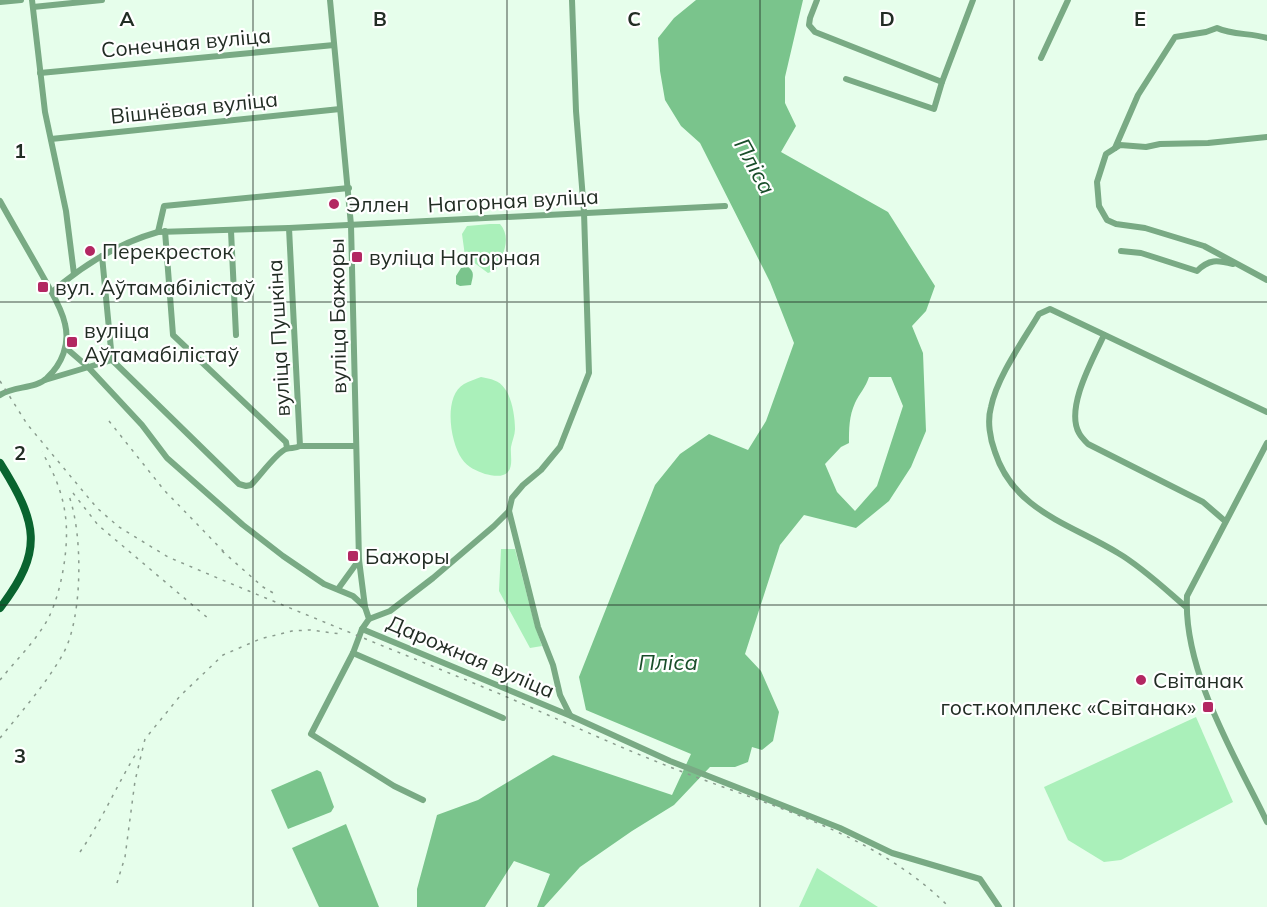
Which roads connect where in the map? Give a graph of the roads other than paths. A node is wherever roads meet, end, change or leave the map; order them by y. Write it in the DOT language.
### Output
graph roads {
  1 [pos="21,0"];
  2 [pos="102,0"];
  3 [pos="330,0"];
  4 [pos="572,0"];
  5 [pos="817,0"];
  6 [pos="973,0"];
  7 [pos="1068,0"];
  8 [pos="0,2"];
  9 [pos="32,3"];
  10 [pos="1267,38"];
  11 [pos="334,45"];
  12 [pos="1041,58"];
  13 [pos="40,73"];
  14 [pos="846,79"];
  15 [pos="942,82"];
  16 [pos="340,109"];
  17 [pos="1267,137"];
  18 [pos="51,139"];
  19 [pos="1115,148"];
  20 [pos="349,188"];
  21 [pos="0,201"];
  22 [pos="725,206"];
  23 [pos="584,212"];
  24 [pos="351,225"];
  25 [pos="289,228"];
  26 [pos="231,231"];
  27 [pos="161,232"];
  28 [pos="1121,250"];
  29 [pos="102,256"];
  30 [pos="1239,266"];
  31 [pos="74,274"];
  32 [pos="1267,280"];
  33 [pos="51,292"];
  34 [pos="236,335"];
  35 [pos="1104,335"];
  36 [pos="66,348"];
  37 [pos="112,360"];
  38 [pos="88,367"];
  39 [pos="45,381"];
  40 [pos="0,395"];
  41 [pos="1267,412"];
  42 [pos="1267,442"];
  43 [pos="300,443"];
  44 [pos="286,445"];
  45 [pos="355,446"];
  46 [pos="0,463"];
  47 [pos="508,511"];
  48 [pos="1224,521"];
  49 [pos="359,560"];
  50 [pos="338,589"];
  51 [pos="365,607"];
  52 [pos="1186,607"];
  53 [pos="0,608"];
  54 [pos="369,619"];
  55 [pos="362,629"];
  56 [pos="353,653"];
  57 [pos="571,716"];
  58 [pos="503,718"];
  59 [pos="423,800"];
  60 [pos="1267,822"];
  61 [pos="999,907"];
  1 -- 8 [label="street"];
  2 -- 9 [label="street"];
  3 -- 11 [label="street, вуліца Бажоры"];
  4 -- 23 [label="street"];
  5 -- 15 [label="street"];
  6 -- 15 [label="street"];
  7 -- 12 [label="street"];
  9 -- 13 [label="street"];
  10 -- 19 [label="street"];
  11 -- 13 [label="street, Сонечная вуліца"];
  11 -- 16 [label="street, вуліца Бажоры"];
  13 -- 18 [label="street"];
  14 -- 15 [label="street"];
  16 -- 18 [label="street, Вішнёвая вуліца"];
  16 -- 20 [label="street, вуліца Бажоры"];
  17 -- 19 [label="street"];
  18 -- 31 [label="street"];
  19 -- 30 [label="street"];
  20 -- 24 [label="street, вуліца Бажоры"];
  20 -- 27 [label="street"];
  21 -- 33 [label="street"];
  22 -- 23 [label="street, Нагорная вуліца"];
  23 -- 24 [label="street, Нагорная вуліца"];
  23 -- 47 [label="street"];
  24 -- 25 [label="street, Нагорная вуліца"];
  24 -- 45 [label="street, вуліца Бажоры"];
  25 -- 26 [label="street, Нагорная вуліца"];
  25 -- 43 [label="street, вуліца Пушкіна"];
  26 -- 27 [label="street, Нагорная вуліца"];
  26 -- 34 [label="street"];
  27 -- 29 [label="street, Нагорная вуліца"];
  27 -- 44 [label="street"];
  28 -- 30 [label="street"];
  29 -- 31 [label="street, Нагорная вуліца"];
  29 -- 37 [label="street"];
  30 -- 32 [label="street"];
  31 -- 33 [label="street, Нагорная вуліца"];
  33 -- 36 [label="street"];
  35 -- 41 [label="street"];
  35 -- 48 [label="street"];
  35 -- 52 [label="street"];
  36 -- 38 [label="street, Дарожная вуліца"];
  36 -- 39 [label="street"];
  37 -- 38 [label="street"];
  37 -- 44 [label="street"];
  38 -- 39 [label="street"];
  38 -- 50 [label="street, Дарожная вуліца"];
  39 -- 40 [label="street"];
  42 -- 48 [label="street"];
  43 -- 44 [label="street"];
  43 -- 45 [label="street"];
  45 -- 49 [label="street, вуліца Бажоры"];
  46 -- 53 [label="main road"];
  47 -- 54 [label="street"];
  47 -- 57 [label="street"];
  48 -- 52 [label="street"];
  49 -- 50 [label="street"];
  49 -- 51 [label="street, вуліца Бажоры"];
  50 -- 51 [label="street, Дарожная вуліца"];
  51 -- 54 [label="street, Дарожная вуліца"];
  52 -- 60 [label="street"];
  54 -- 55 [label="street, Дарожная вуліца"];
  55 -- 56 [label="street"];
  55 -- 57 [label="street, Дарожная вуліца"];
  56 -- 58 [label="street"];
  56 -- 59 [label="street"];
  57 -- 61 [label="street, Дарожная вуліца"];
}
